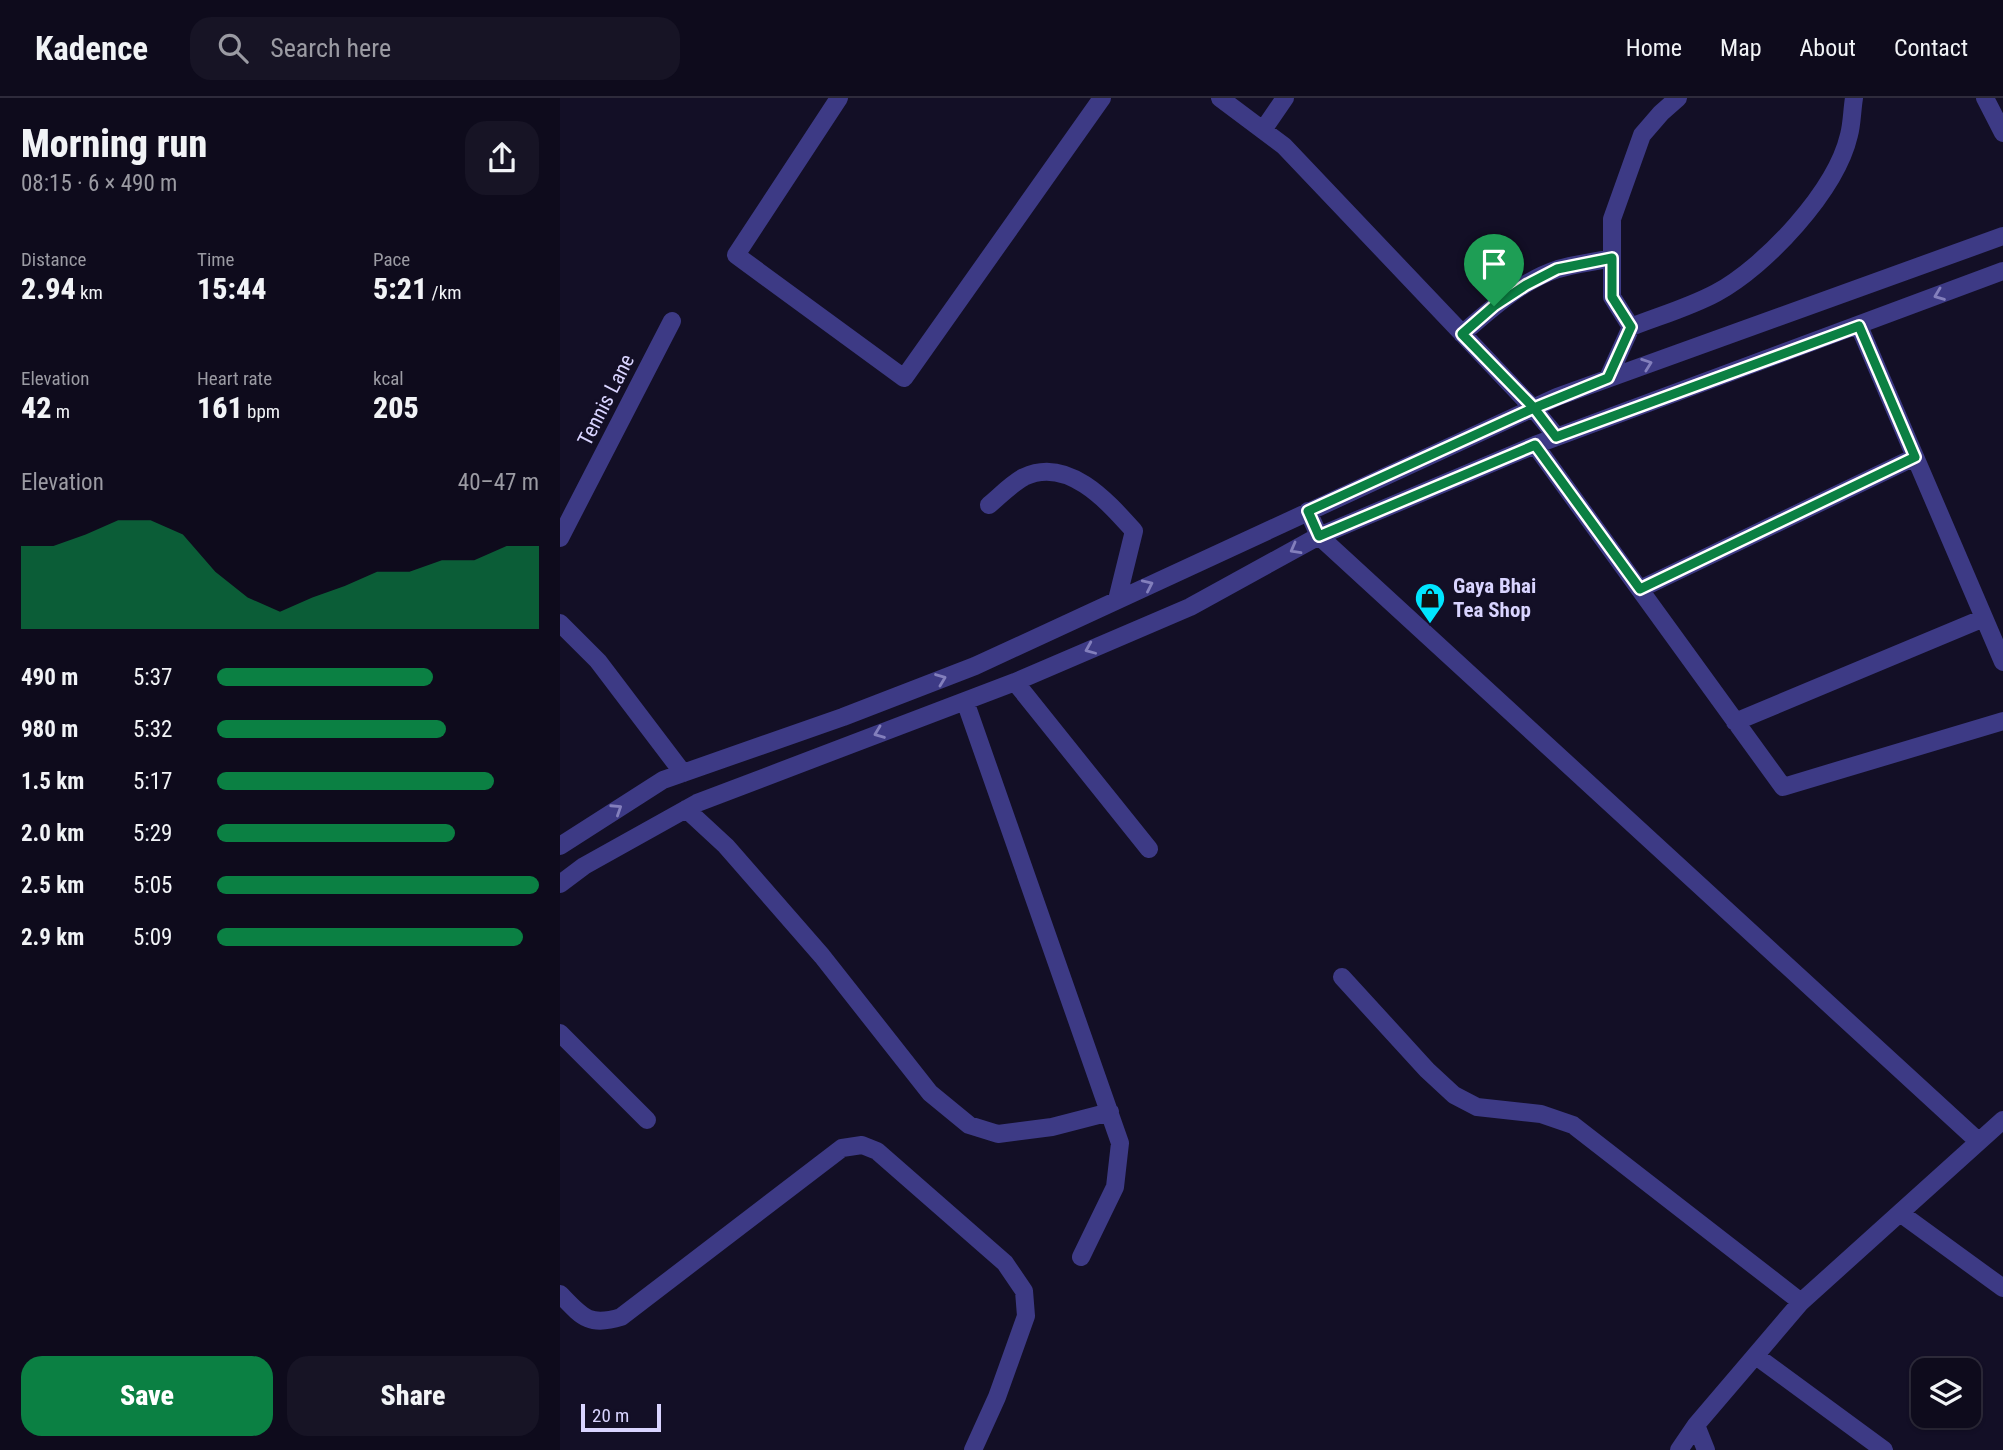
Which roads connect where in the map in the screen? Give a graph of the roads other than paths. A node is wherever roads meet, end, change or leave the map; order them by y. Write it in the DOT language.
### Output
graph roads {
  1 [pos="838,98"];
  2 [pos="1102,98"];
  3 [pos="1220,98"];
  4 [pos="1285,98"];
  5 [pos="1678,98"];
  6 [pos="1854,98"];
  7 [pos="1985,98"];
  8 [pos="1263,130"];
  9 [pos="2003,133"];
  10 [pos="2003,236"];
  11 [pos="1612,258"];
  12 [pos="2003,271"];
  13 [pos="672,321"];
  14 [pos="1859,326"];
  15 [pos="1631,327"];
  16 [pos="1462,334"];
  17 [pos="1608,378"];
  18 [pos="1534,408"];
  19 [pos="1556,437"];
  20 [pos="1535,445"];
  21 [pos="1915,457"];
  22 [pos="989,505"];
  23 [pos="1308,511"];
  24 [pos="1319,536"];
  25 [pos="560,538"];
  26 [pos="1640,589"];
  27 [pos="1117,600"];
  28 [pos="1984,618"];
  29 [pos="560,623"];
  30 [pos="2003,662"];
  31 [pos="1015,682"];
  32 [pos="965,701"];
  33 [pos="2003,721"];
  34 [pos="1735,722"];
  35 [pos="683,773"];
  36 [pos="687,809"];
  37 [pos="564,839"];
  38 [pos="1149,849"];
  39 [pos="590,862"];
  40 [pos="560,884"];
  41 [pos="1342,977"];
  42 [pos="560,1033"];
  43 [pos="1110,1112"];
  44 [pos="647,1120"];
  45 [pos="2003,1120"];
  46 [pos="1978,1142"];
  47 [pos="1900,1213"];
  48 [pos="1081,1257"];
  49 [pos="2003,1288"];
  50 [pos="560,1294"];
  51 [pos="1801,1302"];
  52 [pos="1756,1356"];
  53 [pos="1696,1426"];
  54 [pos="979,1448"];
  55 [pos="1679,1450"];
  56 [pos="1706,1450"];
  57 [pos="1884,1450"];
  1 -- 2 [label="street"];
  3 -- 8 [label="street"];
  4 -- 8 [label="street"];
  5 -- 11 [label="street"];
  6 -- 15 [label="street"];
  7 -- 9 [label="street"];
  8 -- 16 [label="street"];
  17 -- 10 [label="street, one-way"];
  11 -- 15 [label="street"];
  11 -- 16 [label="street"];
  12 -- 14 [label="street, one-way"];
  13 -- 25 [label="street, Tennis Lane"];
  14 -- 19 [label="street"];
  14 -- 21 [label="street"];
  15 -- 17 [label="street"];
  16 -- 18 [label="street"];
  17 -- 18 [label="street"];
  18 -- 19 [label="street"];
  18 -- 23 [label="street"];
  19 -- 20 [label="street"];
  20 -- 24 [label="street"];
  20 -- 26 [label="street"];
  21 -- 26 [label="street"];
  21 -- 28 [label="street"];
  22 -- 27 [label="street"];
  23 -- 24 [label="street"];
  27 -- 23 [label="street, one-way"];
  24 -- 31 [label="street, one-way"];
  24 -- 46 [label="street"];
  26 -- 34 [label="street"];
  35 -- 27 [label="street, one-way"];
  28 -- 30 [label="street"];
  28 -- 34 [label="street"];
  29 -- 35 [label="street"];
  31 -- 32 [label="street"];
  31 -- 38 [label="street"];
  32 -- 36 [label="street, one-way"];
  32 -- 43 [label="street"];
  33 -- 34 [label="street"];
  37 -- 35 [label="street, one-way"];
  36 -- 39 [label="street"];
  36 -- 43 [label="street"];
  37 -- 39 [label="street"];
  39 -- 40 [label="street"];
  41 -- 51 [label="street"];
  42 -- 44 [label="street"];
  43 -- 48 [label="street"];
  45 -- 46 [label="street"];
  46 -- 47 [label="street"];
  47 -- 49 [label="street"];
  47 -- 51 [label="street"];
  50 -- 54 [label="street"];
  51 -- 52 [label="street"];
  52 -- 53 [label="street"];
  52 -- 57 [label="street"];
  53 -- 55 [label="street"];
  53 -- 56 [label="street"];
}
